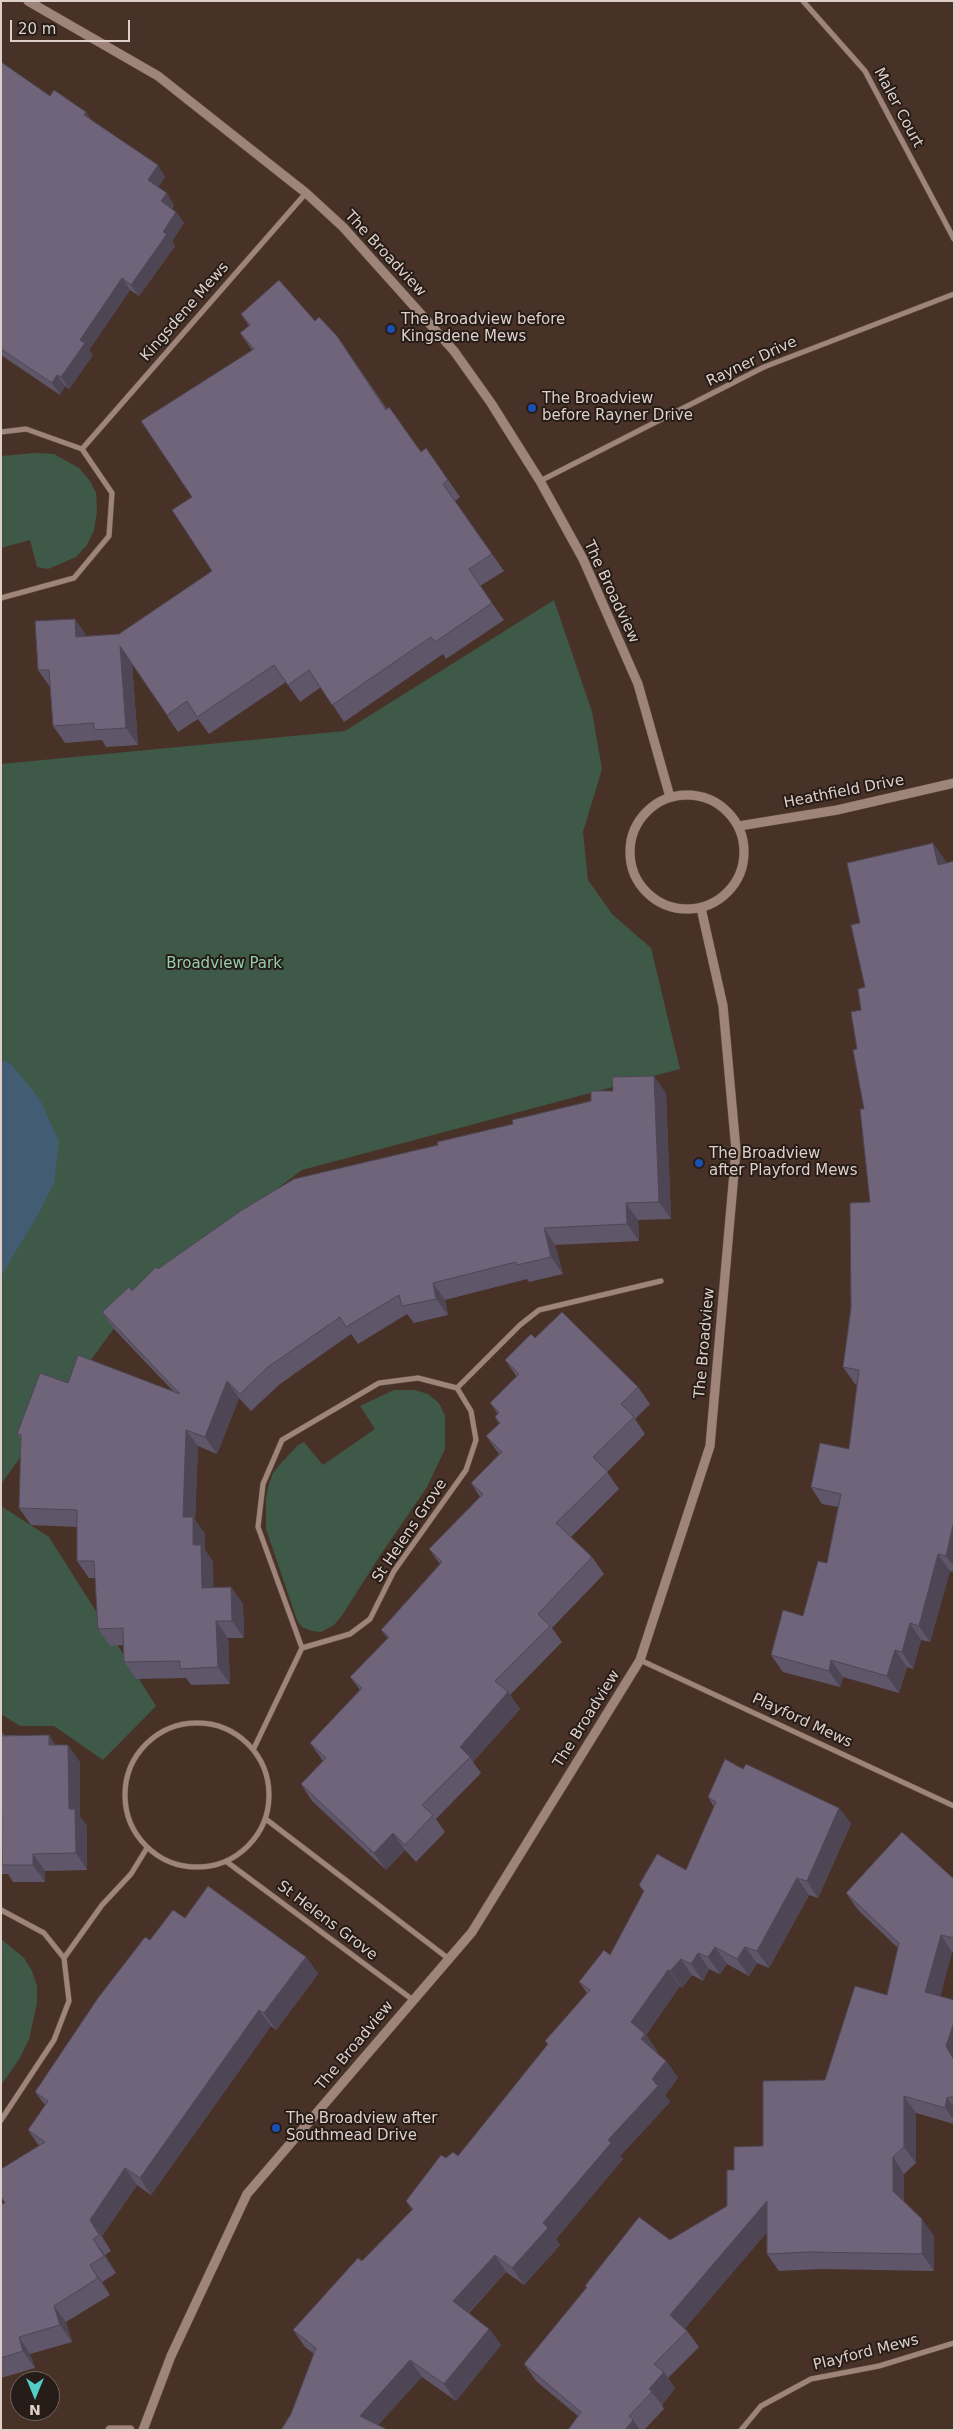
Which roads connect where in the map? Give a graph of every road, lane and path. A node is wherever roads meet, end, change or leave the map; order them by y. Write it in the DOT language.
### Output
graph roads {
  1 [pos="28,1"];
  2 [pos="803,1"];
  3 [pos="306,193"];
  4 [pos="954,239"];
  5 [pos="954,294"];
  6 [pos="1,432"];
  7 [pos="82,449"];
  8 [pos="540,481"];
  9 [pos="1,598"];
  10 [pos="954,783"];
  11 [pos="670,797"];
  12 [pos="739,826"];
  13 [pos="701,908"];
  14 [pos="661,1281"];
  15 [pos="457,1388"];
  16 [pos="302,1648"];
  17 [pos="640,1660"];
  18 [pos="254,1748"];
  19 [pos="954,1806"];
  20 [pos="267,1820"];
  21 [pos="147,1848"];
  22 [pos="227,1862"];
  23 [pos="1,1910"];
  24 [pos="64,1958"];
  25 [pos="449,1959"];
  26 [pos="412,2000"];
  27 [pos="1,2120"];
  28 [pos="954,2343"];
  29 [pos="110,2430"];
  30 [pos="130,2430"];
  31 [pos="143,2430"];
  32 [pos="741,2430"];
  1 -- 3 [label="street, The Broadview"];
  2 -- 4 [label="street, Maler Court"];
  3 -- 7 [label="street, Kingsdene Mews"];
  3 -- 8 [label="street, The Broadview"];
  5 -- 8 [label="street, Rayner Drive"];
  6 -- 7 [label="street"];
  7 -- 9 [label="street"];
  8 -- 11 [label="street, The Broadview"];
  10 -- 12 [label="street, Heathfield Drive"];
  11 -- 12 [label="street"];
  11 -- 13 [label="street"];
  12 -- 13 [label="street"];
  13 -- 17 [label="street, The Broadview"];
  14 -- 15 [label="street"];
  15 -- 16 [label="street, St Helens Grove"];
  15 -- 16 [label="street"];
  16 -- 18 [label="street"];
  17 -- 19 [label="street, Playford Mews"];
  17 -- 25 [label="street, The Broadview"];
  18 -- 20 [label="street"];
  18 -- 21 [label="street"];
  20 -- 22 [label="street"];
  20 -- 25 [label="street"];
  21 -- 22 [label="street"];
  21 -- 24 [label="street"];
  22 -- 26 [label="street, St Helens Grove"];
  23 -- 24 [label="street"];
  24 -- 27 [label="street"];
  25 -- 26 [label="street, The Broadview"];
  26 -- 31 [label="street, The Broadview"];
  28 -- 32 [label="street, Playford Mews"];
  29 -- 30 [label="street"];
}
